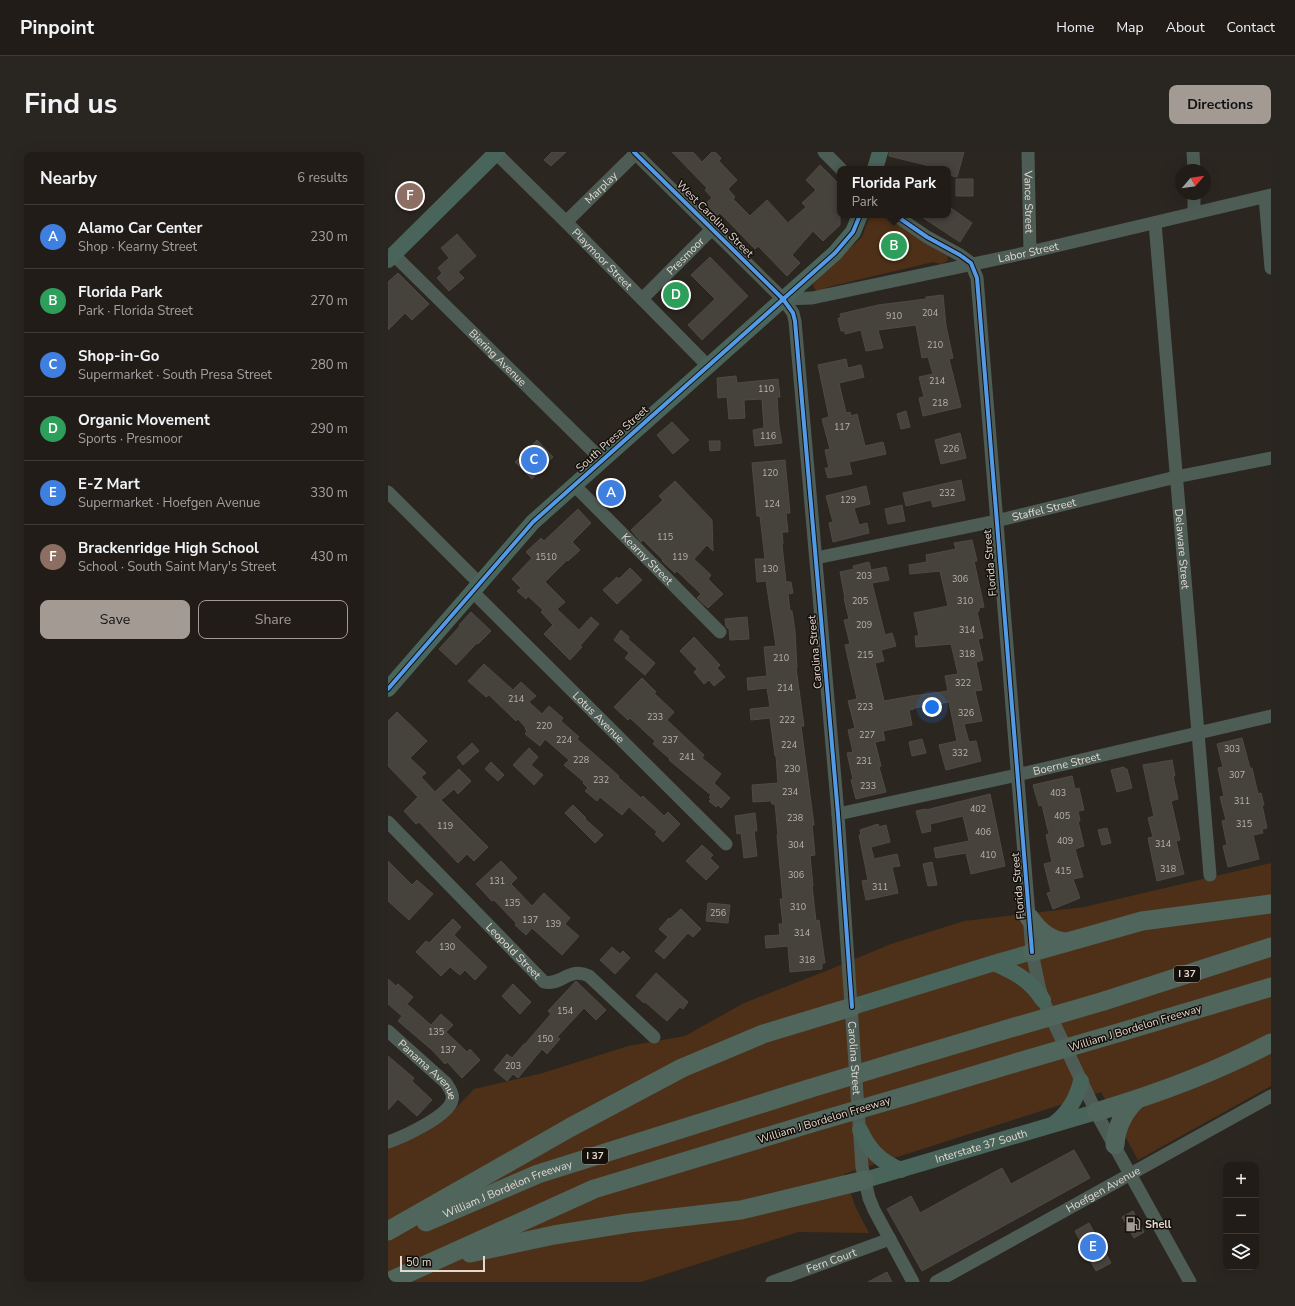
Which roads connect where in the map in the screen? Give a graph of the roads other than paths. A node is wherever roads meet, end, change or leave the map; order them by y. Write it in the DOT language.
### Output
graph roads {
  1 [pos="496,152"];
  2 [pos="824,152"];
  3 [pos="880,152"];
  4 [pos="1028,152"];
  5 [pos="1193,152"];
  6 [pos="635,153"];
  7 [pos="1194,164"];
  8 [pos="838,166"];
  9 [pos="876,166"];
  10 [pos="1268,196"];
  11 [pos="1194,200"];
  12 [pos="1194,213"];
  13 [pos="859,218"];
  14 [pos="899,218"];
  15 [pos="566,222"];
  16 [pos="1155,223"];
  17 [pos="712,229"];
  18 [pos="1030,252"];
  19 [pos="391,258"];
  20 [pos="971,263"];
  21 [pos="1271,268"];
  22 [pos="642,299"];
  23 [pos="783,300"];
  24 [pos="708,366"];
  25 [pos="1271,458"];
  26 [pos="602,460"];
  27 [pos="1176,477"];
  28 [pos="574,485"];
  29 [pos="388,492"];
  30 [pos="996,521"];
  31 [pos="816,558"];
  32 [pos="476,587"];
  33 [pos="720,632"];
  34 [pos="388,689"];
  35 [pos="1271,716"];
  36 [pos="1198,733"];
  37 [pos="1017,775"];
  38 [pos="838,814"];
  39 [pos="388,822"];
  40 [pos="726,844"];
  41 [pos="1210,875"];
  42 [pos="1271,904"];
  43 [pos="1029,917"];
  44 [pos="1067,942"];
  45 [pos="1271,947"];
  46 [pos="1032,952"];
  47 [pos="994,962"];
  48 [pos="1271,987"];
  49 [pos="1043,1000"];
  50 [pos="852,1007"];
  51 [pos="388,1031"];
  52 [pos="654,1037"];
  53 [pos="1271,1043"];
  54 [pos="1081,1081"];
  55 [pos="1271,1096"];
  56 [pos="1136,1100"];
  57 [pos="1096,1112"];
  58 [pos="1054,1124"];
  59 [pos="860,1130"];
  60 [pos="388,1142"];
  61 [pos="1114,1145"];
  62 [pos="902,1170"];
  63 [pos="1130,1174"];
  64 [pos="865,1180"];
  65 [pos="388,1231"];
  66 [pos="388,1238"];
  67 [pos="890,1239"];
  68 [pos="436,1261"];
  69 [pos="388,1282"];
  70 [pos="772,1282"];
  71 [pos="913,1282"];
  72 [pos="936,1282"];
  73 [pos="1190,1282"];
  1 -- 15 [label="street, Playmoor Street"];
  1 -- 19 [label="main road"];
  2 -- 8 [label="street"];
  3 -- 9 [label="main road"];
  4 -- 18 [label="street, Vance Street"];
  5 -- 7 [label="street"];
  6 -- 15 [label="street, Marplay"];
  6 -- 17 [label="street, West Carolina Street"];
  10 -- 12 [label="street, Labor Street"];
  10 -- 21 [label="street"];
  11 -- 12 [label="street"];
  12 -- 16 [label="street, Labor Street"];
  13 -- 23 [label="main road, South Presa Street"];
  14 -- 20 [label="street"];
  15 -- 22 [label="street, Playmoor Street"];
  16 -- 18 [label="street, Labor Street"];
  16 -- 27 [label="street, Delaware Street"];
  17 -- 22 [label="street, Presmoor"];
  17 -- 23 [label="street, West Carolina Street"];
  18 -- 20 [label="street, Labor Street"];
  19 -- 26 [label="street, Biering Avenue"];
  20 -- 23 [label="street, Labor Street"];
  20 -- 30 [label="street, Florida Street"];
  22 -- 24 [label="street, Playmoor Street"];
  23 -- 24 [label="main road, South Presa Street"];
  23 -- 31 [label="street, Carolina Street"];
  24 -- 26 [label="main road, South Presa Street"];
  25 -- 27 [label="street, Staffel Street"];
  26 -- 28 [label="main road, South Presa Street"];
  27 -- 30 [label="street, Staffel Street"];
  27 -- 36 [label="street, Delaware Street"];
  28 -- 32 [label="main road, South Presa Street"];
  28 -- 33 [label="street, Kearny Street"];
  29 -- 32 [label="street, Lotus Avenue"];
  30 -- 31 [label="street, Staffel Street"];
  30 -- 37 [label="street, Florida Street"];
  31 -- 38 [label="street, Carolina Street"];
  32 -- 34 [label="main road, South Presa Street"];
  32 -- 40 [label="street, Lotus Avenue"];
  35 -- 36 [label="street, Boerne Street"];
  36 -- 37 [label="street, Boerne Street"];
  36 -- 41 [label="street, Delaware Street"];
  37 -- 38 [label="street, Boerne Street"];
  37 -- 43 [label="street, Florida Street"];
  38 -- 50 [label="street, Carolina Street"];
  39 -- 52 [label="street, Leopold Street"];
  42 -- 44 [label="highway"];
  43 -- 44 [label="highway"];
  43 -- 46 [label="street, Florida Street"];
  44 -- 46 [label="highway"];
  45 -- 66 [label="highway, William J Bordelon Freeway / I 37, bridge"];
  46 -- 47 [label="main road"];
  46 -- 49 [label="street, Florida Street"];
  47 -- 49 [label="main road"];
  47 -- 50 [label="main road"];
  48 -- 68 [label="highway, William J Bordelon Freeway, bridge"];
  49 -- 54 [label="street, Florida Street"];
  50 -- 59 [label="street, Carolina Street"];
  50 -- 65 [label="highway"];
  51 -- 60 [label="street, Panama Avenue"];
  53 -- 56 [label="highway"];
  54 -- 57 [label="street, Florida Street"];
  54 -- 58 [label="main road"];
  55 -- 63 [label="street, Hoefgen Avenue"];
  56 -- 57 [label="highway"];
  56 -- 61 [label="highway"];
  57 -- 58 [label="main road, Interstate 37 South"];
  57 -- 61 [label="street, Florida Street"];
  58 -- 62 [label="main road, Interstate 37 South"];
  59 -- 62 [label="main road"];
  59 -- 64 [label="street, Carolina Street"];
  61 -- 63 [label="street, Florida Street"];
  62 -- 64 [label="main road, Interstate 37 South"];
  63 -- 72 [label="street, Hoefgen Avenue"];
  63 -- 73 [label="street, Florida Street"];
  64 -- 67 [label="street, Carolina Street"];
  64 -- 68 [label="highway"];
  67 -- 70 [label="street, Fern Court"];
  67 -- 71 [label="street, Carolina Street"];
  68 -- 69 [label="highway, William J Bordelon Freeway"];
}
